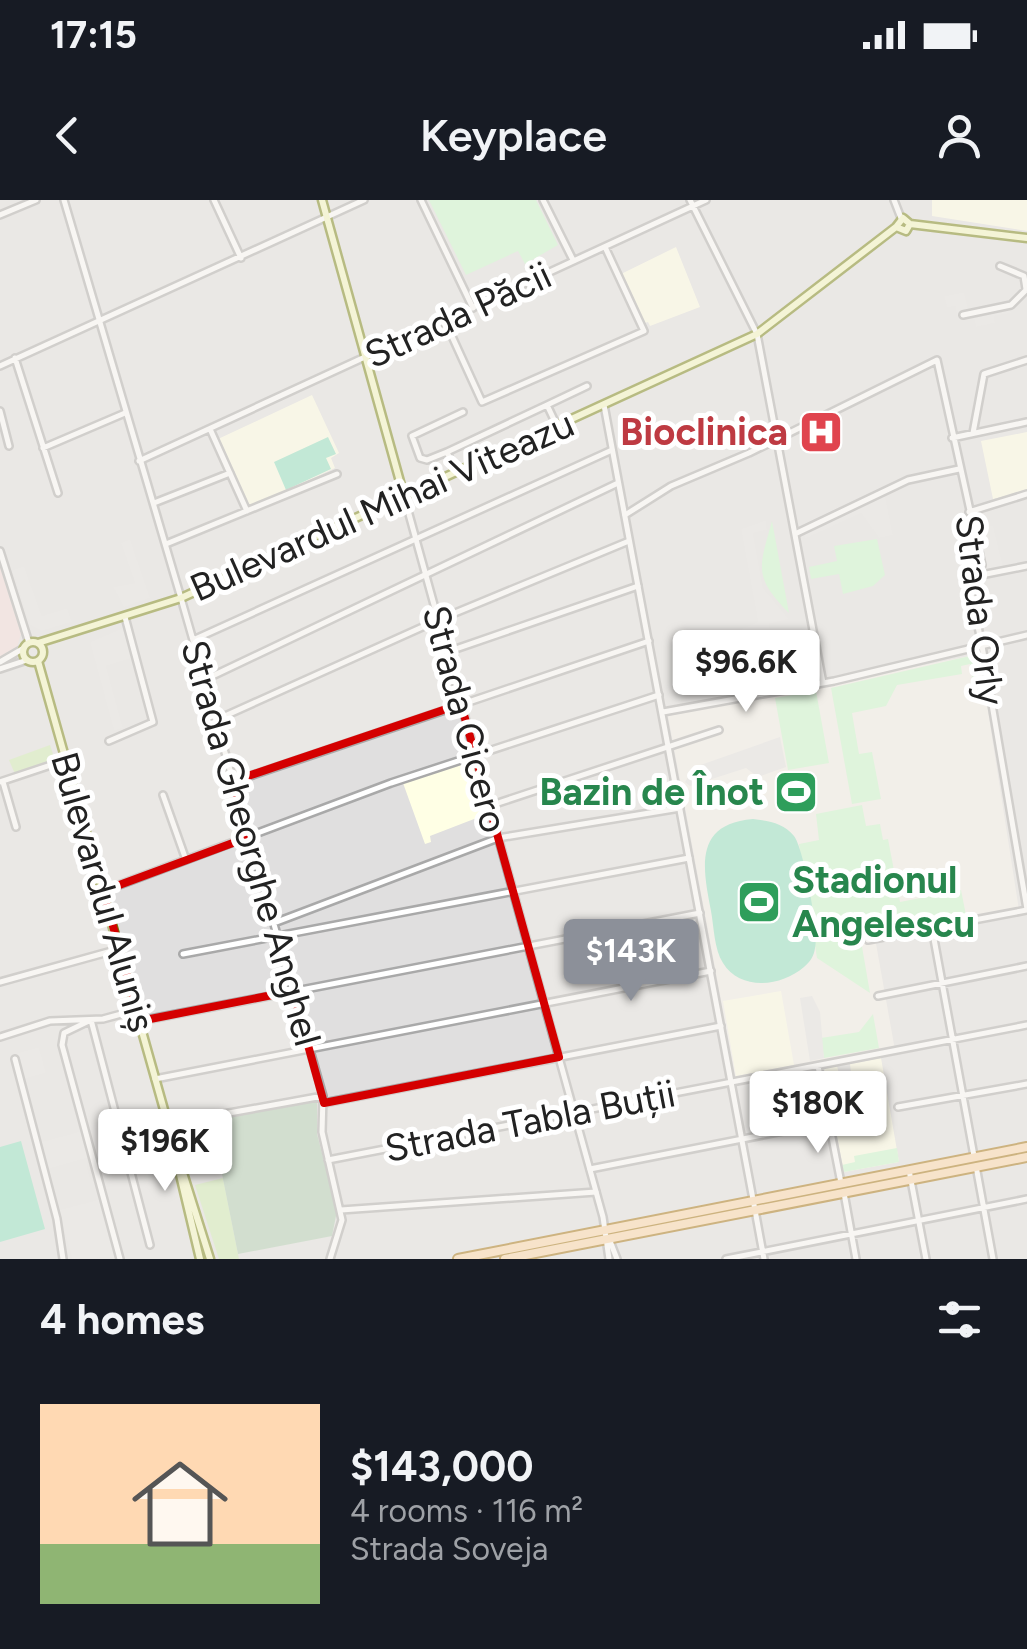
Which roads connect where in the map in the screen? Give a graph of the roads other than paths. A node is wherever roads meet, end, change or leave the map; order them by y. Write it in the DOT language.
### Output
graph roads {
  1 [pos="36,200"];
  2 [pos="64,200"];
  3 [pos="214,200"];
  4 [pos="322,200"];
  5 [pos="364,200"];
  6 [pos="421,200"];
  7 [pos="543,200"];
  8 [pos="706,200"];
  9 [pos="894,200"];
  10 [pos="692,203"];
  11 [pos="0,215"];
  12 [pos="327,218"];
  13 [pos="901,218"];
  14 [pos="910,224"];
  15 [pos="896,228"];
  16 [pos="1027,238"];
  17 [pos="605,247"];
  18 [pos="241,258"];
  19 [pos="574,261"];
  20 [pos="1000,266"];
  21 [pos="1026,289"];
  22 [pos="473,308"];
  23 [pos="963,315"];
  24 [pos="445,321"];
  25 [pos="98,322"];
  26 [pos="758,334"];
  27 [pos="16,358"];
  28 [pos="366,358"];
  29 [pos="1026,360"];
  30 [pos="0,366"];
  31 [pos="1027,369"];
  32 [pos="587,386"];
  33 [pos="604,404"];
  34 [pos="547,405"];
  35 [pos="0,411"];
  36 [pos="463,412"];
  37 [pos="125,413"];
  38 [pos="1027,422"];
  39 [pos="556,426"];
  40 [pos="210,430"];
  41 [pos="974,433"];
  42 [pos="780,436"];
  43 [pos="952,438"];
  44 [pos="9,446"];
  45 [pos="43,448"];
  46 [pos="612,450"];
  47 [pos="447,452"];
  48 [pos="139,462"];
  49 [pos="959,469"];
  50 [pos="456,472"];
  51 [pos="230,473"];
  52 [pos="336,474"];
  53 [pos="618,483"];
  54 [pos="58,493"];
  55 [pos="1027,494"];
  56 [pos="404,496"];
  57 [pos="153,503"];
  58 [pos="247,511"];
  59 [pos="969,512"];
  60 [pos="624,515"];
  61 [pos="797,533"];
  62 [pos="414,538"];
  63 [pos="630,541"];
  64 [pos="166,544"];
  65 [pos="0,550"];
  66 [pos="1027,566"];
  67 [pos="426,574"];
  68 [pos="981,575"];
  69 [pos="638,586"];
  70 [pos="181,598"];
  71 [pos="125,617"];
  72 [pos="438,620"];
  73 [pos="1027,635"];
  74 [pos="60,639"];
  75 [pos="193,640"];
  76 [pos="649,642"];
  77 [pos="30,645"];
  78 [pos="982,646"];
  79 [pos="447,652"];
  80 [pos="40,658"];
  81 [pos="27,660"];
  82 [pos="0,665"];
  83 [pos="204,680"];
  84 [pos="824,683"];
  85 [pos="659,695"];
  86 [pos="461,704"];
  87 [pos="662,712"];
  88 [pos="216,720"];
  89 [pos="720,730"];
  90 [pos="109,742"];
  91 [pos="668,746"];
  92 [pos="475,756"];
  93 [pos="66,760"];
  94 [pos="233,781"];
  95 [pos="1,782"];
  96 [pos="163,796"];
  97 [pos="489,806"];
  98 [pos="680,808"];
  99 [pos="16,827"];
  100 [pos="250,837"];
  101 [pos="498,838"];
  102 [pos="689,858"];
  103 [pos="186,860"];
  104 [pos="512,890"];
  105 [pos="103,891"];
  106 [pos="1027,909"];
  107 [pos="700,913"];
  108 [pos="274,923"];
  109 [pos="932,928"];
  110 [pos="277,934"];
  111 [pos="868,940"];
  112 [pos="528,947"];
  113 [pos="120,950"];
  114 [pos="183,954"];
  115 [pos="1027,966"];
  116 [pos="711,971"];
  117 [pos="0,982"];
  118 [pos="942,983"];
  119 [pos="294,991"];
  120 [pos="878,996"];
  121 [pos="544,1002"];
  122 [pos="136,1010"];
  123 [pos="91,1020"];
  124 [pos="140,1022"];
  125 [pos="1027,1025"];
  126 [pos="721,1026"];
  127 [pos="0,1037"];
  128 [pos="952,1040"];
  129 [pos="310,1047"];
  130 [pos="559,1058"];
  131 [pos="15,1059"];
  132 [pos="818,1066"];
  133 [pos="155,1079"];
  134 [pos="731,1083"];
  135 [pos="1027,1084"];
  136 [pos="963,1096"];
  137 [pos="323,1099"];
  138 [pos="898,1107"];
  139 [pos="574,1112"];
  140 [pos="829,1122"];
  141 [pos="168,1124"];
  142 [pos="742,1140"];
  143 [pos="1027,1147"];
  144 [pos="1027,1156"];
  145 [pos="328,1160"];
  146 [pos="975,1162"];
  147 [pos="590,1169"];
  148 [pos="910,1174"];
  149 [pos="842,1188"];
  150 [pos="596,1192"];
  151 [pos="1027,1199"];
  152 [pos="754,1206"];
  153 [pos="984,1208"];
  154 [pos="341,1210"];
  155 [pos="920,1221"];
  156 [pos="607,1234"];
  157 [pos="851,1234"];
  158 [pos="150,1245"];
  159 [pos="764,1255"];
  160 [pos="520,1258"];
  161 [pos="63,1259"];
  162 [pos="120,1259"];
  163 [pos="200,1259"];
  164 [pos="210,1259"];
  165 [pos="330,1259"];
  166 [pos="458,1259"];
  167 [pos="505,1259"];
  168 [pos="609,1259"];
  169 [pos="618,1259"];
  170 [pos="726,1259"];
  171 [pos="856,1259"];
  172 [pos="926,1259"];
  173 [pos="993,1259"];
  1 -- 11 [label="street"];
  2 -- 25 [label="street, Strada Gheorghe Anghel"];
  3 -- 18 [label="street"];
  4 -- 12 [label="main road, Strada Cicero"];
  5 -- 12 [label="street"];
  6 -- 22 [label="street"];
  7 -- 19 [label="street"];
  8 -- 10 [label="street, Strada Păcii"];
  9 -- 13 [label="street"];
  10 -- 17 [label="street, Strada Păcii"];
  10 -- 26 [label="street"];
  12 -- 18 [label="street"];
  12 -- 28 [label="main road, Strada Cicero"];
  13 -- 14 [label="main road, Bulevardul Mihai Viteazu"];
  13 -- 15 [label="main road, Bulevardul Mihai Viteazu"];
  14 -- 15 [label="main road, Bulevardul Mihai Viteazu"];
  14 -- 16 [label="main road, Bulevardul Mihai Viteazu"];
  15 -- 26 [label="main road, Bulevardul Mihai Viteazu"];
  17 -- 19 [label="street, Strada Păcii"];
  17 -- 24 [label="street"];
  18 -- 25 [label="street"];
  19 -- 22 [label="street, Strada Păcii"];
  20 -- 21 [label="street"];
  21 -- 23 [label="street"];
  22 -- 24 [label="street, Strada Păcii"];
  24 -- 28 [label="street, Strada Păcii"];
  25 -- 27 [label="street"];
  25 -- 37 [label="street, Strada Gheorghe Anghel"];
  26 -- 33 [label="main road, Bulevardul Mihai Viteazu"];
  26 -- 42 [label="street"];
  27 -- 30 [label="street"];
  27 -- 45 [label="street"];
  28 -- 40 [label="street, Strada Păcii"];
  28 -- 56 [label="main road, Strada Cicero"];
  29 -- 31 [label="street"];
  29 -- 41 [label="street"];
  32 -- 34 [label="street"];
  33 -- 39 [label="main road, Bulevardul Mihai Viteazu"];
  33 -- 46 [label="street"];
  34 -- 39 [label="street"];
  34 -- 47 [label="street"];
  35 -- 44 [label="street"];
  36 -- 47 [label="street"];
  37 -- 45 [label="street"];
  37 -- 48 [label="street, Strada Gheorghe Anghel"];
  38 -- 41 [label="street"];
  39 -- 50 [label="main road, Bulevardul Mihai Viteazu"];
  40 -- 48 [label="street, Strada Păcii"];
  40 -- 51 [label="street"];
  41 -- 43 [label="street"];
  42 -- 43 [label="street, Strada Orly"];
  42 -- 60 [label="street, Strada Orly"];
  42 -- 61 [label="street"];
  43 -- 49 [label="street, Strada Orly"];
  45 -- 54 [label="street"];
  46 -- 53 [label="street"];
  46 -- 62 [label="street"];
  47 -- 50 [label="street"];
  48 -- 57 [label="street, Strada Gheorghe Anghel"];
  49 -- 59 [label="street, Strada Orly"];
  49 -- 61 [label="street"];
  50 -- 56 [label="main road, Bulevardul Mihai Viteazu"];
  51 -- 57 [label="street"];
  51 -- 58 [label="street"];
  52 -- 58 [label="street"];
  53 -- 60 [label="street"];
  53 -- 67 [label="street"];
  55 -- 59 [label="street"];
  56 -- 62 [label="street, Strada Cicero"];
  56 -- 70 [label="main road, Bulevardul Mihai Viteazu"];
  57 -- 64 [label="street, Strada Gheorghe Anghel"];
  58 -- 64 [label="street"];
  59 -- 68 [label="street, Strada Orly"];
  60 -- 63 [label="street"];
  61 -- 84 [label="street"];
  62 -- 67 [label="street, Strada Cicero"];
  62 -- 75 [label="street"];
  63 -- 69 [label="street"];
  63 -- 72 [label="street"];
  64 -- 70 [label="street, Strada Gheorghe Anghel"];
  65 -- 77 [label="street"];
  66 -- 68 [label="street"];
  67 -- 72 [label="street, Strada Cicero"];
  67 -- 83 [label="street"];
  68 -- 78 [label="street, Strada Orly"];
  69 -- 76 [label="street"];
  69 -- 79 [label="street"];
  70 -- 71 [label="main road, Bulevardul Mihai Viteazu"];
  70 -- 75 [label="street, Strada Gheorghe Anghel"];
  71 -- 74 [label="main road, Bulevardul Mihai Viteazu"];
  71 -- 90 [label="street"];
  72 -- 79 [label="street, Strada Cicero"];
  72 -- 88 [label="street"];
  73 -- 78 [label="street"];
  74 -- 77 [label="main road, Bulevardul Mihai Viteazu"];
  74 -- 80 [label="main road, Bulevardul Mihai Viteazu"];
  75 -- 83 [label="street, Strada Gheorghe Anghel"];
  76 -- 85 [label="street"];
  76 -- 86 [label="street"];
  77 -- 80 [label="main road"];
  77 -- 81 [label="main road"];
  77 -- 82 [label="street, Bulevardul Mihai Viteazu"];
  78 -- 84 [label="street"];
  78 -- 106 [label="street, Strada Orly"];
  79 -- 86 [label="street, Strada Cicero"];
  80 -- 81 [label="main road, Bulevardul Mihai Viteazu"];
  80 -- 93 [label="main road, Bulevardul Aluniș"];
  81 -- 82 [label="street, Bulevardul Mihai Viteazu"];
  83 -- 88 [label="street, Strada Gheorghe Anghel"];
  84 -- 87 [label="street"];
  85 -- 87 [label="street"];
  85 -- 92 [label="street"];
  86 -- 92 [label="street, Strada Cicero"];
  86 -- 94 [label="street"];
  87 -- 91 [label="street"];
  88 -- 94 [label="street, Strada Gheorghe Anghel"];
  89 -- 91 [label="street"];
  91 -- 97 [label="street"];
  91 -- 98 [label="street"];
  92 -- 97 [label="street, Strada Cicero"];
  92 -- 100 [label="street"];
  93 -- 95 [label="street"];
  93 -- 105 [label="main road, Bulevardul Aluniș"];
  94 -- 100 [label="street, Strada Gheorghe Anghel"];
  95 -- 99 [label="street"];
  96 -- 103 [label="street"];
  97 -- 101 [label="street, Strada Cicero"];
  98 -- 101 [label="street"];
  98 -- 102 [label="street"];
  100 -- 103 [label="street"];
  100 -- 108 [label="street, Strada Gheorghe Anghel"];
  101 -- 104 [label="street, Strada Cicero"];
  101 -- 108 [label="street"];
  102 -- 104 [label="street"];
  102 -- 107 [label="street"];
  103 -- 105 [label="street"];
  104 -- 110 [label="street"];
  104 -- 112 [label="street, Strada Cicero"];
  105 -- 113 [label="main road, Bulevardul Aluniș"];
  106 -- 109 [label="street"];
  107 -- 112 [label="street"];
  107 -- 116 [label="street"];
  108 -- 110 [label="street, Strada Gheorghe Anghel"];
  109 -- 111 [label="street"];
  109 -- 118 [label="street"];
  110 -- 114 [label="street"];
  110 -- 119 [label="street, Strada Gheorghe Anghel"];
  112 -- 119 [label="street"];
  112 -- 121 [label="street, Strada Cicero"];
  113 -- 117 [label="street"];
  113 -- 122 [label="main road, Bulevardul Aluniș"];
  115 -- 118 [label="street"];
  116 -- 121 [label="street"];
  116 -- 126 [label="street"];
  118 -- 120 [label="street"];
  118 -- 128 [label="street"];
  119 -- 124 [label="street"];
  119 -- 129 [label="street, Strada Gheorghe Anghel"];
  121 -- 129 [label="street"];
  121 -- 130 [label="street, Strada Cicero"];
  122 -- 123 [label="street"];
  122 -- 124 [label="main road, Bulevardul Aluniș"];
  123 -- 127 [label="street"];
  123 -- 158 [label="street"];
  123 -- 162 [label="street"];
  124 -- 133 [label="main road, Bulevardul Aluniș"];
  125 -- 128 [label="street, Strada Tabla Buții"];
  126 -- 130 [label="street"];
  126 -- 134 [label="street"];
  128 -- 132 [label="street, Strada Tabla Buții"];
  128 -- 136 [label="street"];
  129 -- 133 [label="street"];
  129 -- 137 [label="street, Strada Gheorghe Anghel"];
  130 -- 137 [label="street"];
  130 -- 139 [label="street, Strada Cicero"];
  131 -- 161 [label="street"];
  132 -- 134 [label="street, Strada Tabla Buții"];
  132 -- 140 [label="street"];
  133 -- 141 [label="main road, Bulevardul Aluniș"];
  134 -- 139 [label="street, Strada Tabla Buții"];
  134 -- 142 [label="street"];
  135 -- 136 [label="street"];
  136 -- 138 [label="street"];
  136 -- 146 [label="street"];
  137 -- 141 [label="street"];
  137 -- 145 [label="street, Strada Gheorghe Anghel"];
  139 -- 145 [label="street, Strada Tabla Buții"];
  139 -- 147 [label="street, Strada Cicero"];
  140 -- 142 [label="street"];
  140 -- 149 [label="street"];
  141 -- 163 [label="main road, Bulevardul Aluniș"];
  141 -- 164 [label="main road, Bulevardul Aluniș"];
  142 -- 147 [label="street"];
  142 -- 152 [label="street"];
  143 -- 146 [label="main road"];
  144 -- 146 [label="main road"];
  145 -- 154 [label="street, Strada Gheorghe Anghel"];
  146 -- 148 [label="main road"];
  146 -- 153 [label="street"];
  147 -- 150 [label="street, Strada Cicero"];
  148 -- 149 [label="main road"];
  148 -- 155 [label="street"];
  149 -- 152 [label="main road"];
  149 -- 157 [label="street"];
  150 -- 154 [label="street"];
  150 -- 156 [label="street, Strada Cicero"];
  151 -- 153 [label="street"];
  152 -- 156 [label="main road"];
  152 -- 159 [label="street"];
  153 -- 155 [label="street"];
  153 -- 173 [label="street"];
  154 -- 165 [label="street, Strada Gheorghe Anghel"];
  155 -- 157 [label="street"];
  155 -- 172 [label="street"];
  156 -- 160 [label="main road"];
  156 -- 166 [label="main road"];
  156 -- 168 [label="street, Strada Cicero"];
  156 -- 169 [label="street, Strada Cicero"];
  157 -- 159 [label="street"];
  157 -- 171 [label="street"];
  159 -- 170 [label="street"];
  160 -- 167 [label="main road"];
}
